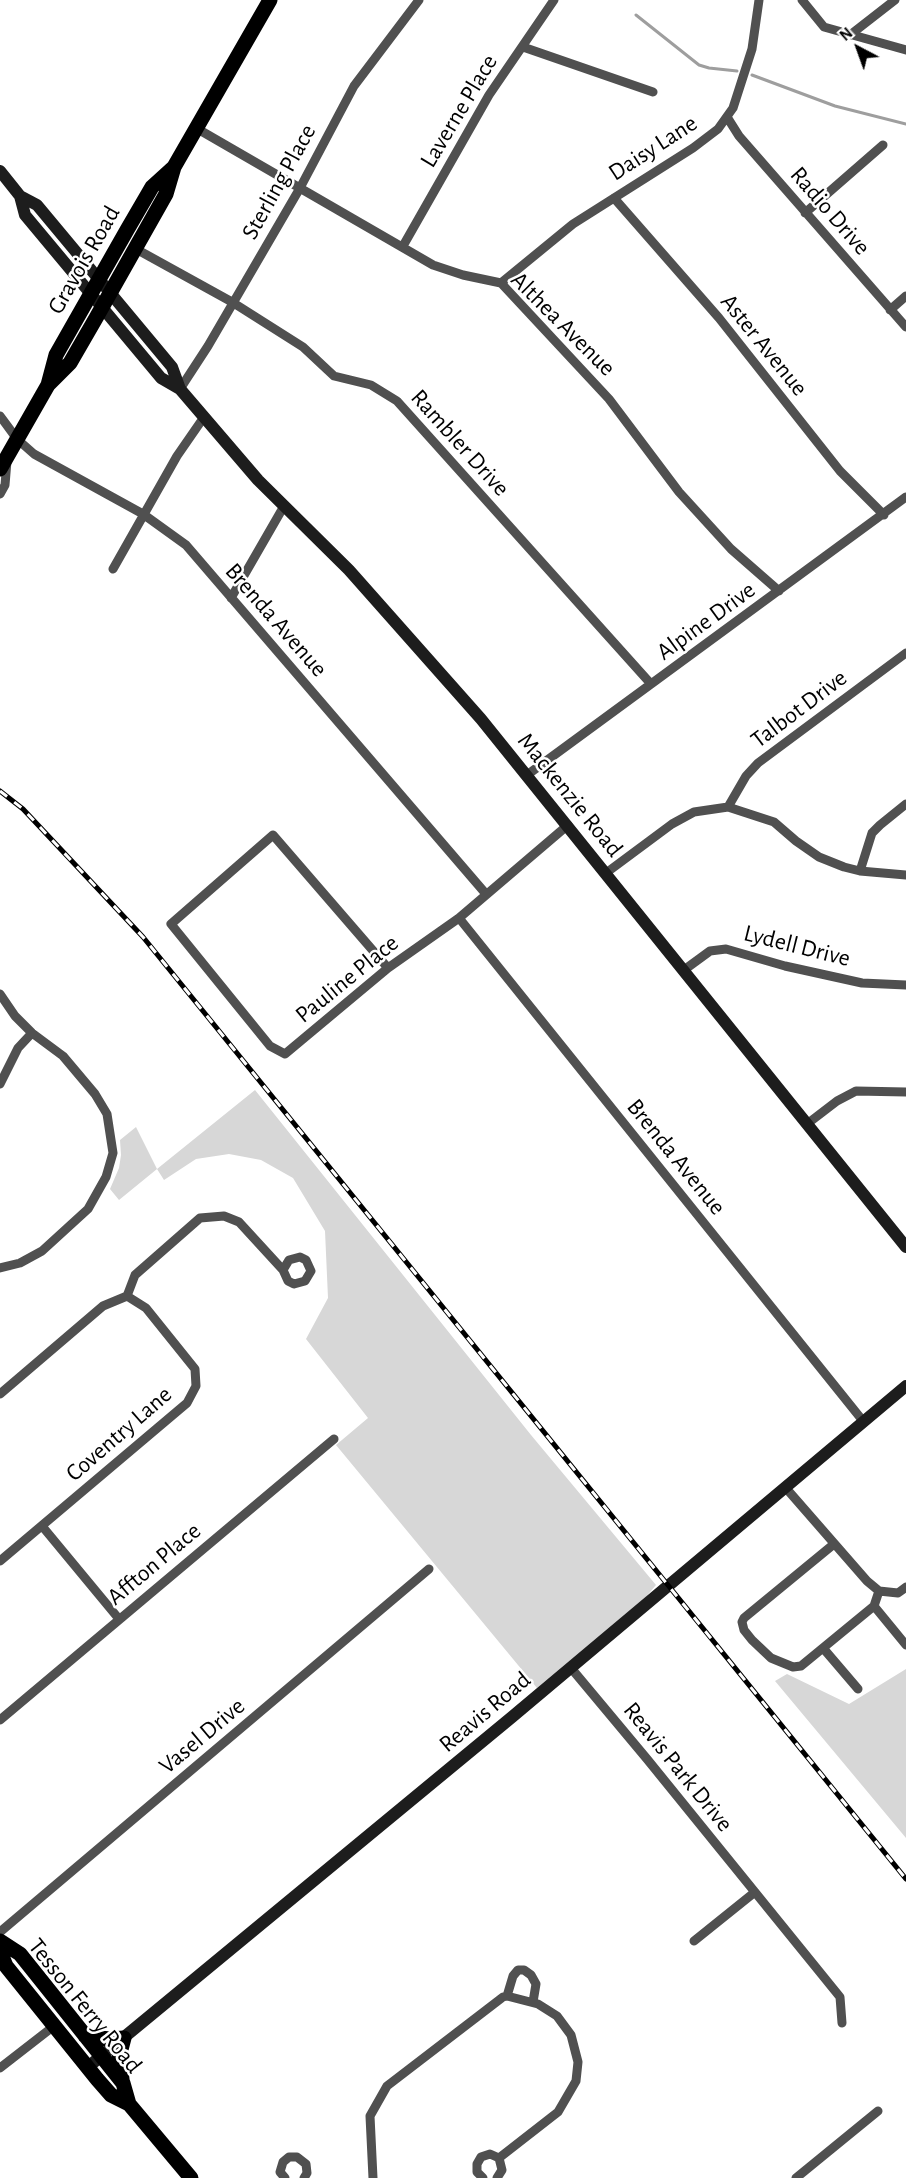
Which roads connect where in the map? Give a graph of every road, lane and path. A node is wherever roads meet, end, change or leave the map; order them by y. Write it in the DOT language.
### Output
graph roads {
  1 [pos="270,0"];
  2 [pos="419,0"];
  3 [pos="554,0"];
  4 [pos="759,0"];
  5 [pos="802,0"];
  6 [pos="894,0"];
  7 [pos="850,35"];
  8 [pos="523,46"];
  9 [pos="906,50"];
  10 [pos="652,92"];
  11 [pos="727,117"];
  12 [pos="196,128"];
  13 [pos="883,145"];
  14 [pos="174,167"];
  15 [pos="0,171"];
  16 [pos="300,188"];
  17 [pos="20,196"];
  18 [pos="614,198"];
  19 [pos="805,213"];
  20 [pos="403,246"];
  21 [pos="135,249"];
  22 [pos="99,280"];
  23 [pos="501,283"];
  24 [pos="110,293"];
  25 [pos="91,295"];
  26 [pos="906,296"];
  27 [pos="232,302"];
  28 [pos="102,308"];
  29 [pos="890,310"];
  30 [pos="906,327"];
  31 [pos="48,385"];
  32 [pos="180,389"];
  33 [pos="0,416"];
  34 [pos="204,417"];
  35 [pos="17,439"];
  36 [pos="4,463"];
  37 [pos="0,494"];
  38 [pos="906,497"];
  39 [pos="284,506"];
  40 [pos="143,514"];
  41 [pos="884,515"];
  42 [pos="113,569"];
  43 [pos="779,591"];
  44 [pos="231,598"];
  45 [pos="906,653"];
  46 [pos="651,684"];
  47 [pos="527,775"];
  48 [pos="906,804"];
  49 [pos="728,807"];
  50 [pos="568,825"];
  51 [pos="860,871"];
  52 [pos="606,873"];
  53 [pos="906,875"];
  54 [pos="486,894"];
  55 [pos="459,918"];
  56 [pos="388,968"];
  57 [pos="684,970"];
  58 [pos="906,985"];
  59 [pos="0,994"];
  60 [pos="32,1033"];
  61 [pos="0,1084"];
  62 [pos="906,1092"];
  63 [pos="807,1124"];
  64 [pos="906,1247"];
  65 [pos="0,1268"];
  66 [pos="283,1270"];
  67 [pos="127,1296"];
  68 [pos="906,1386"];
  69 [pos="0,1394"];
  70 [pos="863,1421"];
  71 [pos="334,1439"];
  72 [pos="785,1487"];
  73 [pos="42,1526"];
  74 [pos="834,1544"];
  75 [pos="0,1561"];
  76 [pos="429,1569"];
  77 [pos="906,1587"];
  78 [pos="879,1591"];
  79 [pos="873,1606"];
  80 [pos="119,1618"];
  81 [pos="906,1645"];
  82 [pos="823,1648"];
  83 [pos="571,1668"];
  84 [pos="858,1689"];
  85 [pos="0,1720"];
  86 [pos="755,1892"];
  87 [pos="0,1932"];
  88 [pos="0,1941"];
  89 [pos="694,1941"];
  90 [pos="0,1951"];
  91 [pos="505,1997"];
  92 [pos="533,2002"];
  93 [pos="842,2023"];
  94 [pos="54,2026"];
  95 [pos="85,2036"];
  96 [pos="124,2038"];
  97 [pos="101,2056"];
  98 [pos="88,2067"];
  99 [pos="0,2068"];
  100 [pos="123,2083"];
  101 [pos="129,2104"];
  102 [pos="878,2111"];
  103 [pos="499,2158"];
  104 [pos="191,2178"];
  105 [pos="285,2178"];
  106 [pos="304,2178"];
  107 [pos="373,2178"];
  108 [pos="483,2178"];
  109 [pos="497,2178"];
  110 [pos="796,2178"];
  1 -- 12 [label="main road, Gravois Road"];
  2 -- 16 [label="street, Sterling Place"];
  3 -- 8 [label="street, Laverne Place"];
  4 -- 11 [label="street, Daisy Lane"];
  5 -- 7 [label="street"];
  6 -- 7 [label="street"];
  7 -- 9 [label="street"];
  8 -- 10 [label="street"];
  8 -- 20 [label="street, Laverne Place"];
  11 -- 18 [label="street, Daisy Lane"];
  11 -- 19 [label="street, Radio Drive"];
  12 -- 14 [label="main road, Gravois Road"];
  12 -- 16 [label="street, Althea Avenue"];
  13 -- 19 [label="street"];
  14 -- 21 [label="main road, Gravois Road"];
  14 -- 22 [label="main road, Gravois Road"];
  15 -- 17 [label="main road, Mackenzie Road"];
  16 -- 20 [label="street, Althea Avenue"];
  16 -- 27 [label="street, Sterling Place"];
  17 -- 22 [label="main road, Mackenzie Road"];
  17 -- 25 [label="main road, Mackenzie Road"];
  18 -- 23 [label="street, Daisy Lane"];
  18 -- 41 [label="street, Aster Avenue"];
  19 -- 29 [label="street, Radio Drive"];
  20 -- 23 [label="street, Althea Avenue"];
  21 -- 24 [label="main road, Gravois Road"];
  21 -- 27 [label="street, Rambler Drive"];
  22 -- 24 [label="main road, Mackenzie Road"];
  22 -- 25 [label="main road, Gravois Road"];
  23 -- 43 [label="street, Althea Avenue"];
  24 -- 28 [label="main road, Gravois Road"];
  24 -- 32 [label="main road, Mackenzie Road"];
  25 -- 28 [label="main road, Mackenzie Road"];
  25 -- 31 [label="main road, Gravois Road"];
  26 -- 29 [label="street"];
  27 -- 32 [label="street, Sterling Place"];
  27 -- 46 [label="street, Rambler Drive"];
  28 -- 31 [label="main road, Gravois Road"];
  28 -- 32 [label="main road, Mackenzie Road"];
  29 -- 30 [label="street, Radio Drive"];
  31 -- 35 [label="main road, Gravois Road"];
  32 -- 34 [label="main road, Mackenzie Road"];
  33 -- 35 [label="street, Brenda Avenue"];
  34 -- 39 [label="main road, Mackenzie Road"];
  34 -- 40 [label="street"];
  35 -- 36 [label="main road, Gravois Road"];
  35 -- 40 [label="street, Brenda Avenue"];
  36 -- 37 [label="street, Gravois Road"];
  38 -- 41 [label="street, Alpine Drive"];
  39 -- 44 [label="street"];
  39 -- 47 [label="main road, Mackenzie Road"];
  40 -- 42 [label="street"];
  40 -- 44 [label="street, Brenda Avenue"];
  41 -- 43 [label="street, Alpine Drive"];
  43 -- 46 [label="street, Alpine Drive"];
  44 -- 54 [label="street, Brenda Avenue"];
  45 -- 49 [label="street, Talbot Drive"];
  46 -- 47 [label="street, Alpine Drive"];
  47 -- 50 [label="main road, Mackenzie Road"];
  48 -- 51 [label="street"];
  49 -- 51 [label="street"];
  49 -- 52 [label="street"];
  50 -- 52 [label="main road, Mackenzie Road"];
  50 -- 54 [label="street, Pauline Place"];
  51 -- 53 [label="street"];
  52 -- 57 [label="main road, Mackenzie Road"];
  54 -- 55 [label="street, Pauline Place"];
  55 -- 56 [label="street, Pauline Place"];
  55 -- 70 [label="street, Brenda Avenue"];
  56 -- 56 [label="street, Pauline Place"];
  57 -- 58 [label="street, Lydell Drive"];
  57 -- 63 [label="main road, Mackenzie Road"];
  59 -- 60 [label="street"];
  60 -- 61 [label="street"];
  60 -- 65 [label="street"];
  62 -- 63 [label="street"];
  63 -- 64 [label="main road, Mackenzie Road"];
  66 -- 67 [label="street"];
  67 -- 69 [label="street"];
  67 -- 73 [label="street, Coventry Lane"];
  68 -- 70 [label="main road, Reavis Road"];
  70 -- 72 [label="main road, Reavis Road"];
  71 -- 80 [label="street, Affton Place"];
  72 -- 74 [label="street"];
  72 -- 83 [label="main road, Reavis Road"];
  73 -- 75 [label="street, Coventry Lane"];
  73 -- 80 [label="street"];
  74 -- 78 [label="street"];
  74 -- 82 [label="street"];
  76 -- 87 [label="street, Vasel Drive"];
  77 -- 78 [label="street"];
  78 -- 79 [label="street"];
  79 -- 81 [label="street"];
  79 -- 82 [label="street"];
  80 -- 85 [label="street, Affton Place"];
  82 -- 84 [label="street"];
  83 -- 86 [label="street, Reavis Park Drive"];
  83 -- 96 [label="main road, Reavis Road"];
  86 -- 89 [label="street"];
  86 -- 93 [label="street, Reavis Park Drive"];
  88 -- 95 [label="main road, Tesson Ferry Road"];
  90 -- 94 [label="main road, Tesson Ferry Road"];
  91 -- 92 [label="street"];
  91 -- 92 [label="street"];
  91 -- 107 [label="street"];
  92 -- 103 [label="street"];
  94 -- 98 [label="main road, Tesson Ferry Road"];
  94 -- 99 [label="street"];
  95 -- 96 [label="main road"];
  95 -- 97 [label="main road, Tesson Ferry Road"];
  96 -- 97 [label="main road, Reavis Road"];
  96 -- 100 [label="main road"];
  97 -- 98 [label="main road, Reavis Road"];
  97 -- 100 [label="main road, Tesson Ferry Road"];
  98 -- 101 [label="main road, Tesson Ferry Road"];
  100 -- 101 [label="main road, Tesson Ferry Road"];
  101 -- 104 [label="main road, Tesson Ferry Road"];
  102 -- 110 [label="street"];
  103 -- 108 [label="street"];
  103 -- 109 [label="street"];
  105 -- 106 [label="street"];
}
